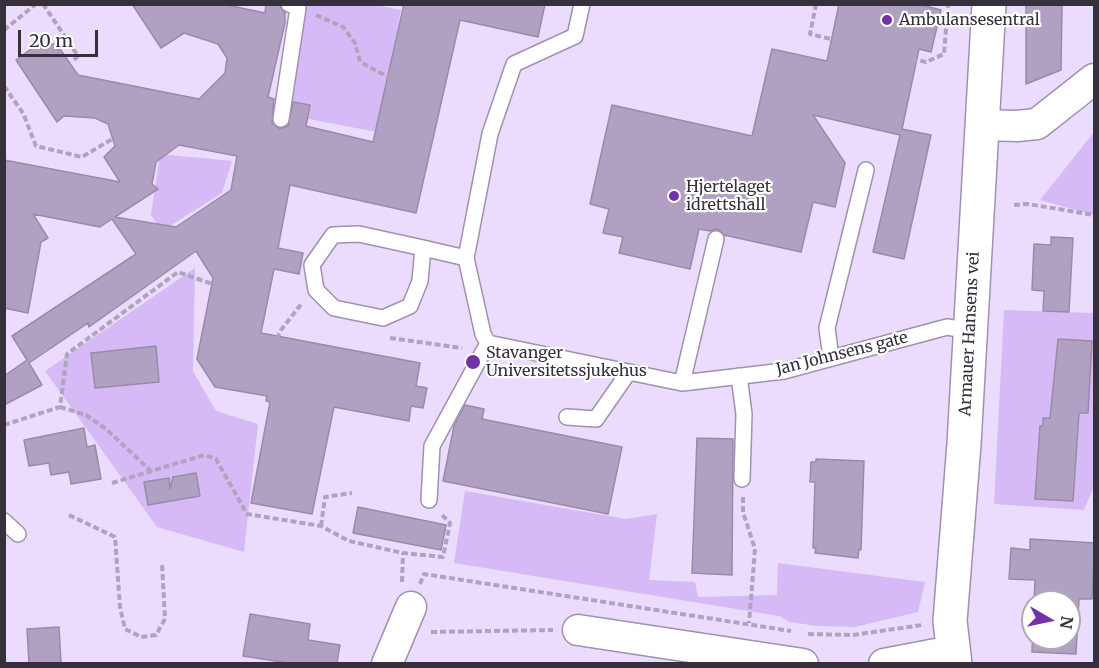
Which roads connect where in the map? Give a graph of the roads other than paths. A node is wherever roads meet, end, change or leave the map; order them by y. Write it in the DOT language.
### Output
graph roads {
  1 [pos="582,4"];
  2 [pos="989,4"];
  3 [pos="294,6"];
  4 [pos="1095,79"];
  5 [pos="281,119"];
  6 [pos="981,125"];
  7 [pos="866,170"];
  8 [pos="716,239"];
  9 [pos="423,248"];
  10 [pos="466,258"];
  11 [pos="971,331"];
  12 [pos="488,344"];
  13 [pos="831,358"];
  14 [pos="628,373"];
  15 [pos="738,376"];
  16 [pos="682,383"];
  17 [pos="567,417"];
  18 [pos="742,479"];
  19 [pos="429,500"];
  20 [pos="4,521"];
  21 [pos="18,534"];
  22 [pos="406,620"];
  23 [pos="578,630"];
  24 [pos="953,657"];
  25 [pos="387,663"];
  26 [pos="803,663"];
  27 [pos="884,663"];
  1 -- 10 [label="lane"];
  2 -- 6 [label="street, Armauer Hansens vei"];
  3 -- 5 [label="lane"];
  4 -- 6 [label="street"];
  6 -- 11 [label="street, Armauer Hansens vei"];
  7 -- 13 [label="lane"];
  8 -- 16 [label="lane"];
  9 -- 9 [label="lane"];
  9 -- 10 [label="lane"];
  10 -- 12 [label="lane"];
  11 -- 13 [label="lane, Jan Johnsens gate"];
  11 -- 24 [label="street, Armauer Hansens vei"];
  12 -- 14 [label="lane, Jan Johnsens gate"];
  12 -- 19 [label="lane"];
  13 -- 15 [label="lane, Jan Johnsens gate"];
  14 -- 16 [label="lane, Jan Johnsens gate"];
  14 -- 17 [label="lane"];
  15 -- 16 [label="lane, Jan Johnsens gate"];
  15 -- 18 [label="lane"];
  20 -- 21 [label="lane"];
  22 -- 25 [label="street"];
  23 -- 26 [label="street"];
  24 -- 27 [label="street"];
}
